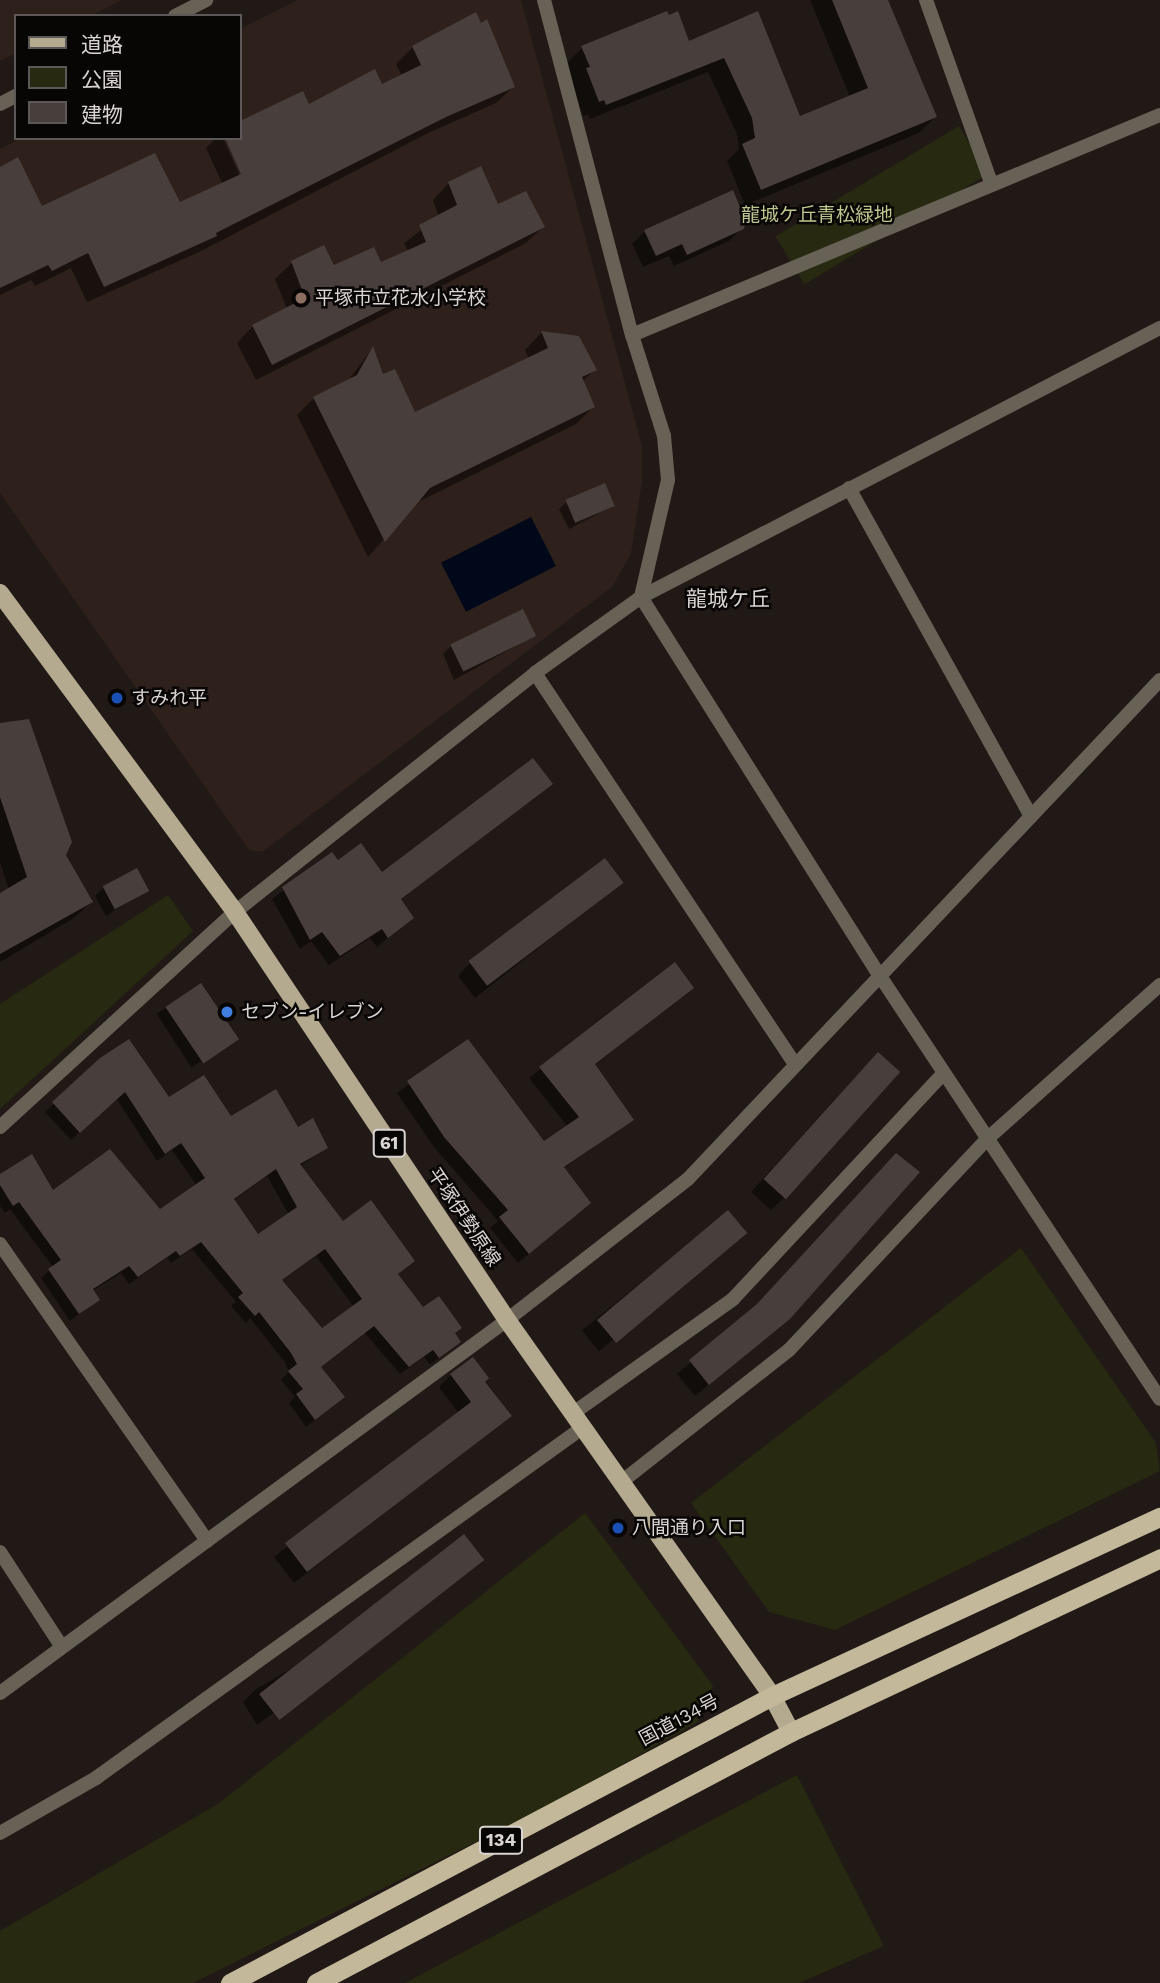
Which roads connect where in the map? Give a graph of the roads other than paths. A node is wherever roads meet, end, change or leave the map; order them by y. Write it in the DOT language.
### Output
graph roads {
  1 [pos="205,0"];
  2 [pos="544,0"];
  3 [pos="926,0"];
  4 [pos="178,14"];
  5 [pos="1160,115"];
  6 [pos="991,183"];
  7 [pos="1160,328"];
  8 [pos="632,335"];
  9 [pos="849,488"];
  10 [pos="0,593"];
  11 [pos="641,597"];
  12 [pos="535,673"];
  13 [pos="1160,680"];
  14 [pos="1030,814"];
  15 [pos="235,912"];
  16 [pos="880,976"];
  17 [pos="1160,985"];
  18 [pos="795,1065"];
  19 [pos="944,1073"];
  20 [pos="0,1127"];
  21 [pos="987,1139"];
  22 [pos="0,1244"];
  23 [pos="507,1320"];
  24 [pos="1160,1399"];
  25 [pos="577,1421"];
  26 [pos="620,1483"];
  27 [pos="1160,1517"];
  28 [pos="207,1541"];
  29 [pos="0,1552"];
  30 [pos="1160,1558"];
  31 [pos="62,1647"];
  32 [pos="0,1693"];
  33 [pos="772,1696"];
  34 [pos="791,1731"];
  35 [pos="0,1833"];
  36 [pos="230,1983"];
  37 [pos="316,1983"];
  1 -- 4 [label="street"];
  2 -- 8 [label="street"];
  3 -- 6 [label="street"];
  5 -- 6 [label="street"];
  6 -- 8 [label="street"];
  7 -- 9 [label="street"];
  8 -- 11 [label="street"];
  9 -- 11 [label="street"];
  9 -- 14 [label="street"];
  10 -- 15 [label="main road, 平塚伊勢原線 / 61"];
  11 -- 12 [label="street"];
  11 -- 16 [label="street"];
  12 -- 15 [label="street"];
  12 -- 18 [label="street"];
  13 -- 14 [label="street"];
  14 -- 16 [label="street"];
  15 -- 20 [label="street"];
  15 -- 23 [label="main road, 平塚伊勢原線 / 61"];
  16 -- 18 [label="street"];
  16 -- 19 [label="street"];
  17 -- 21 [label="street"];
  18 -- 23 [label="street"];
  19 -- 21 [label="street"];
  19 -- 25 [label="street"];
  21 -- 24 [label="street"];
  21 -- 26 [label="street"];
  22 -- 28 [label="street"];
  23 -- 25 [label="main road, 平塚伊勢原線 / 61"];
  23 -- 28 [label="street"];
  25 -- 26 [label="main road, 平塚伊勢原線 / 61"];
  25 -- 35 [label="street"];
  26 -- 33 [label="main road, 平塚伊勢原線 / 61"];
  27 -- 33 [label="highway, 国道134号 / 134"];
  28 -- 31 [label="street"];
  29 -- 31 [label="street"];
  30 -- 34 [label="highway, 134"];
  31 -- 32 [label="street"];
  33 -- 34 [label="main road, 平塚伊勢原線 / 61"];
  33 -- 36 [label="highway, 国道134号 / 134"];
  34 -- 37 [label="highway, 134"];
}
